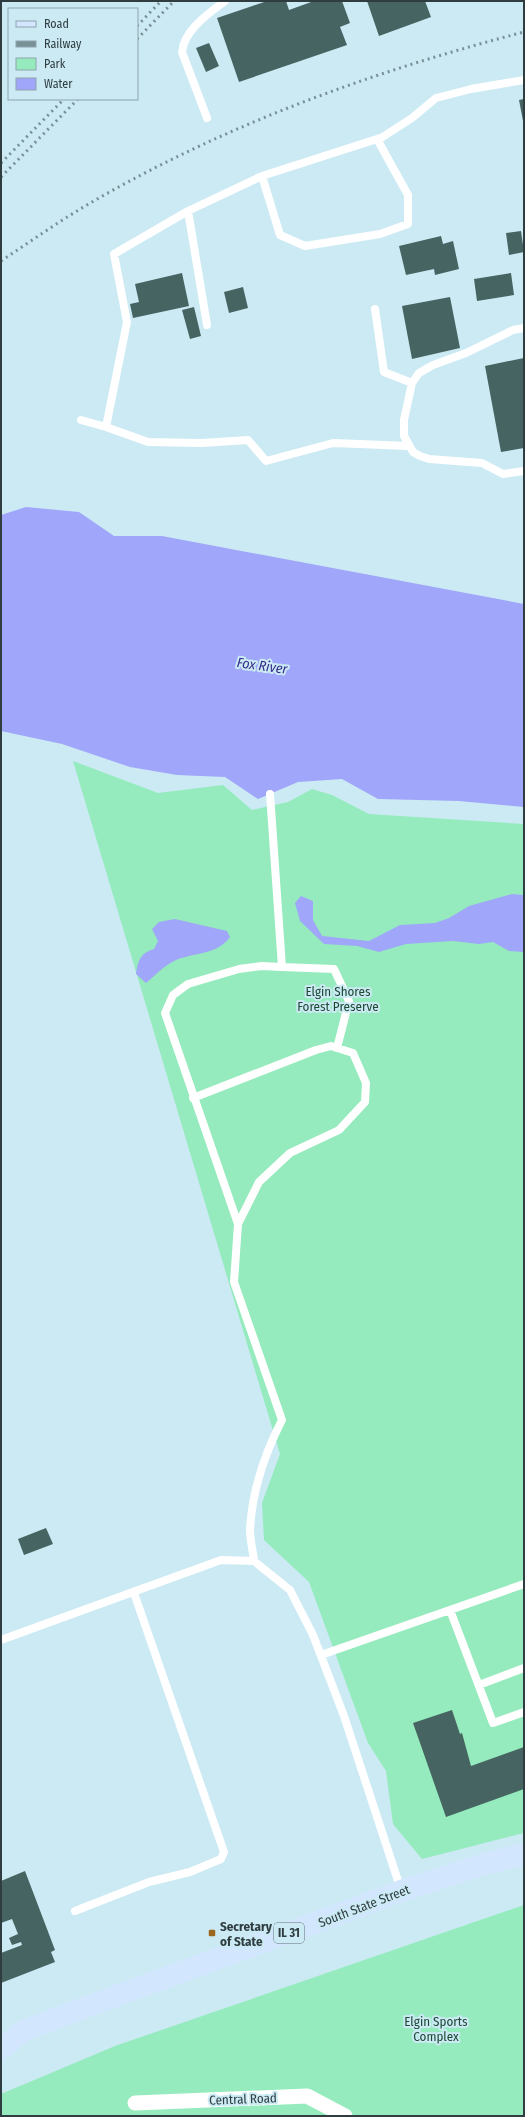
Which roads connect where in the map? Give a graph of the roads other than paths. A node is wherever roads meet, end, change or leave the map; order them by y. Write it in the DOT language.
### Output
graph roads {
  1 [pos="225,1"];
  2 [pos="524,80"];
  3 [pos="207,118"];
  4 [pos="376,139"];
  5 [pos="262,176"];
  6 [pos="188,211"];
  7 [pos="375,309"];
  8 [pos="207,325"];
  9 [pos="524,328"];
  10 [pos="412,383"];
  11 [pos="81,420"];
  12 [pos="106,427"];
  13 [pos="409,446"];
  14 [pos="524,471"];
  15 [pos="270,794"];
  16 [pos="282,967"];
  17 [pos="337,1048"];
  18 [pos="194,1098"];
  19 [pos="238,1224"];
  20 [pos="254,1561"];
  21 [pos="524,1584"];
  22 [pos="134,1593"];
  23 [pos="450,1610"];
  24 [pos="1,1640"];
  25 [pos="321,1655"];
  26 [pos="524,1668"];
  27 [pos="479,1685"];
  28 [pos="524,1712"];
  29 [pos="524,1854"];
  30 [pos="401,1891"];
  31 [pos="75,1911"];
  32 [pos="1,2030"];
  33 [pos="25,2030"];
  34 [pos="1,2049"];
  35 [pos="136,2103"];
  36 [pos="345,2116"];
  1 -- 3 [label="lane"];
  2 -- 4 [label="lane"];
  4 -- 5 [label="lane"];
  4 -- 5 [label="lane"];
  5 -- 6 [label="lane"];
  6 -- 8 [label="lane"];
  6 -- 12 [label="lane"];
  7 -- 10 [label="lane"];
  9 -- 10 [label="lane"];
  10 -- 13 [label="lane"];
  11 -- 12 [label="lane"];
  12 -- 13 [label="lane"];
  13 -- 14 [label="lane"];
  15 -- 16 [label="lane"];
  16 -- 17 [label="lane"];
  16 -- 18 [label="lane"];
  17 -- 18 [label="lane"];
  17 -- 19 [label="lane"];
  18 -- 19 [label="lane"];
  19 -- 20 [label="lane"];
  20 -- 22 [label="lane"];
  20 -- 25 [label="lane"];
  21 -- 23 [label="lane"];
  22 -- 24 [label="lane"];
  22 -- 31 [label="lane"];
  23 -- 25 [label="lane"];
  23 -- 27 [label="lane"];
  25 -- 30 [label="lane"];
  26 -- 27 [label="lane"];
  27 -- 28 [label="lane"];
  29 -- 30 [label="main road, South State Street / IL 31"];
  30 -- 33 [label="main road, South State Street / IL 31"];
  32 -- 33 [label="main road, South State Street / IL 31"];
  33 -- 34 [label="main road, South State Street / IL 31"];
  35 -- 36 [label="street, Central Road"];
}
